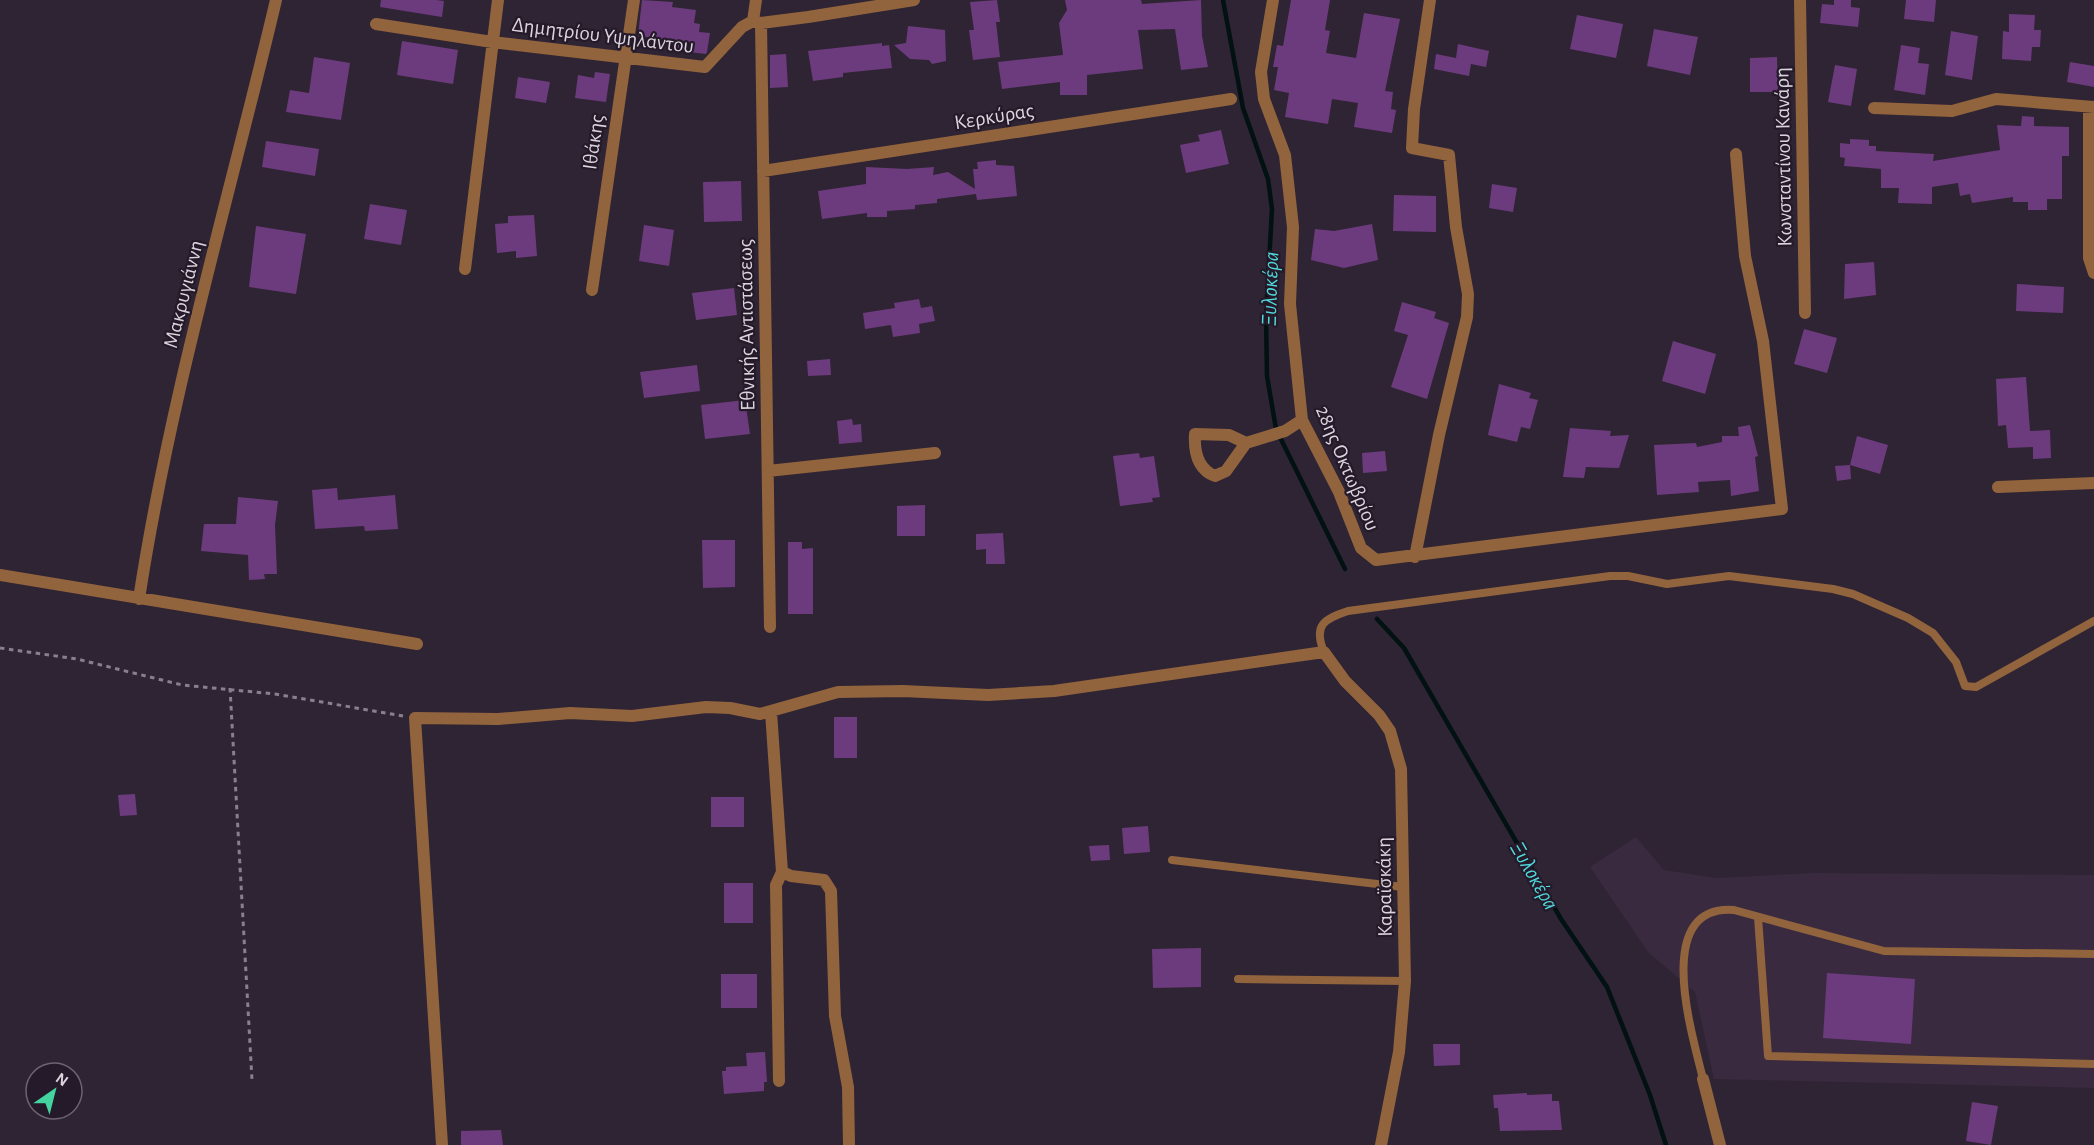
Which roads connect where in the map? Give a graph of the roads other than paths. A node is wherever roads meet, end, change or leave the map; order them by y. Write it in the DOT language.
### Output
graph roads {
  1 [pos="276,0"];
  2 [pos="498,0"];
  3 [pos="634,0"];
  4 [pos="756,0"];
  5 [pos="914,0"];
  6 [pos="1273,0"];
  7 [pos="1430,0"];
  8 [pos="1800,0"];
  9 [pos="757,22"];
  10 [pos="376,24"];
  11 [pos="492,42"];
  12 [pos="625,58"];
  13 [pos="1231,99"];
  14 [pos="2092,107"];
  15 [pos="1874,108"];
  16 [pos="1737,154"];
  17 [pos="763,171"];
  18 [pos="465,269"];
  19 [pos="2094,273"];
  20 [pos="592,290"];
  21 [pos="1805,313"];
  22 [pos="1302,420"];
  23 [pos="1246,443"];
  24 [pos="935,453"];
  25 [pos="768,471"];
  26 [pos="2094,483"];
  27 [pos="1998,487"];
  28 [pos="1415,557"];
  29 [pos="0,574"];
  30 [pos="139,599"];
  31 [pos="2094,621"];
  32 [pos="770,627"];
  33 [pos="417,644"];
  34 [pos="1324,652"];
  35 [pos="771,712"];
  36 [pos="1172,860"];
  37 [pos="782,872"];
  38 [pos="1403,887"];
  39 [pos="1758,916"];
  40 [pos="2094,954"];
  41 [pos="1238,979"];
  42 [pos="1405,981"];
  43 [pos="2094,1064"];
  44 [pos="1702,1079"];
  45 [pos="779,1081"];
  46 [pos="442,1145"];
  47 [pos="849,1145"];
  48 [pos="1381,1145"];
  49 [pos="1720,1145"];
  1 -- 30 [label="street, Μακρυγιάννη"];
  2 -- 11 [label="street"];
  3 -- 12 [label="street, Ιθάκης"];
  4 -- 9 [label="street, Εθνικής Αντιστάσεως"];
  5 -- 9 [label="street"];
  6 -- 22 [label="street, 28ης Οκτωβρίου"];
  7 -- 28 [label="street"];
  8 -- 21 [label="street, Κωνσταντίνου Κανάρη"];
  9 -- 12 [label="street, Δημητρίου Υψηλάντου"];
  9 -- 17 [label="street, Εθνικής Αντιστάσεως"];
  10 -- 11 [label="street, Δημητρίου Υψηλάντου"];
  11 -- 12 [label="street, Δημητρίου Υψηλάντου"];
  11 -- 18 [label="street"];
  12 -- 20 [label="street, Ιθάκης"];
  13 -- 17 [label="street, Κερκύρας"];
  14 -- 15 [label="street"];
  14 -- 19 [label="street"];
  16 -- 28 [label="street"];
  17 -- 25 [label="street, Εθνικής Αντιστάσεως"];
  22 -- 23 [label="street"];
  22 -- 28 [label="street, 28ης Οκτωβρίου"];
  23 -- 23 [label="street"];
  24 -- 25 [label="street"];
  25 -- 32 [label="street, Εθνικής Αντιστάσεως"];
  26 -- 27 [label="street"];
  29 -- 30 [label="street"];
  30 -- 33 [label="street"];
  31 -- 34 [label="lane"];
  34 -- 35 [label="street"];
  34 -- 38 [label="street, Καραϊσκάκη"];
  35 -- 37 [label="street"];
  35 -- 46 [label="street"];
  36 -- 38 [label="lane"];
  37 -- 45 [label="street"];
  37 -- 47 [label="street"];
  38 -- 42 [label="street, Καραϊσκάκη"];
  39 -- 40 [label="lane"];
  39 -- 43 [label="lane"];
  39 -- 44 [label="lane"];
  41 -- 42 [label="lane"];
  42 -- 48 [label="street, Καραϊσκάκη"];
  44 -- 49 [label="street"];
}
